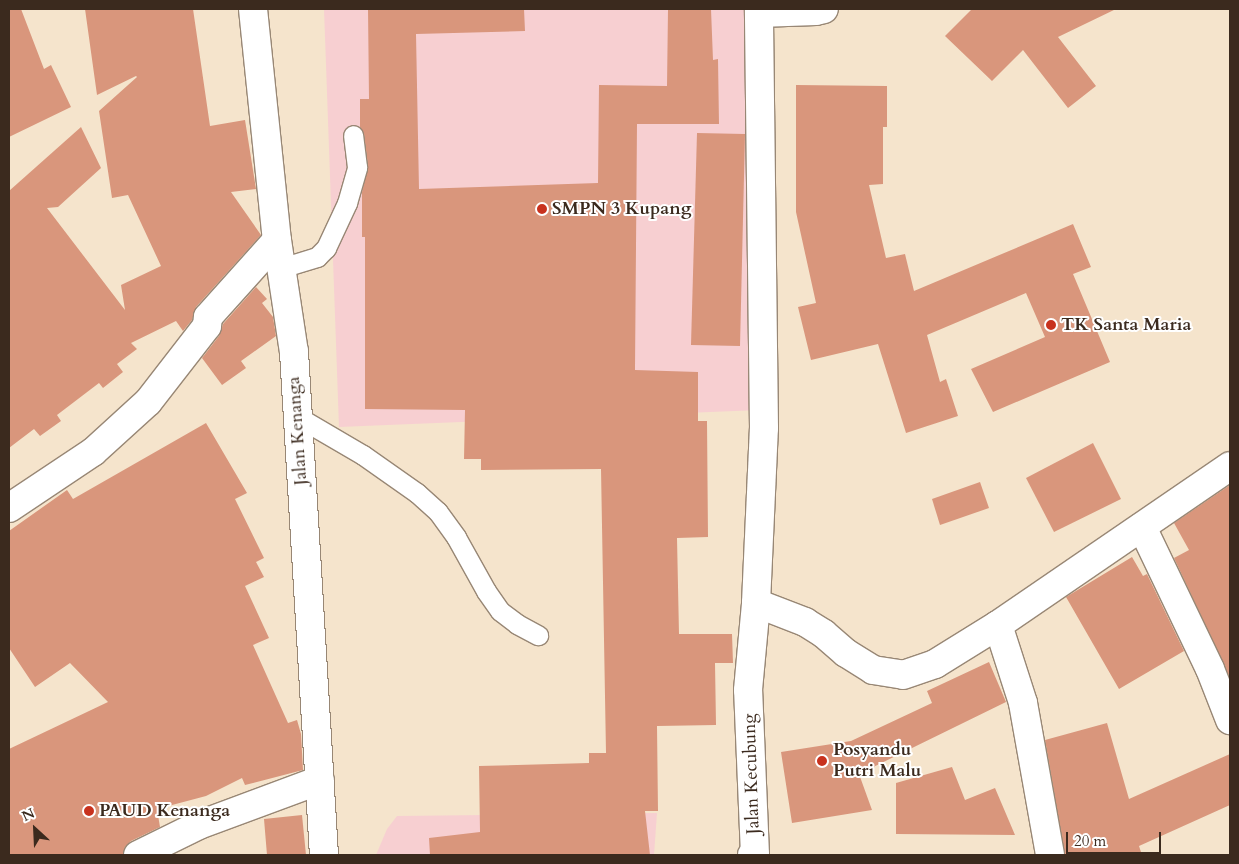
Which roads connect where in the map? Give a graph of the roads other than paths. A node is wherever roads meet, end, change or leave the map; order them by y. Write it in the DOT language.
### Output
graph roads {
  1 [pos="253,9"];
  2 [pos="824,9"];
  3 [pos="759,11"];
  4 [pos="353,135"];
  5 [pos="277,240"];
  6 [pos="281,268"];
  7 [pos="298,417"];
  8 [pos="1230,466"];
  9 [pos="9,508"];
  10 [pos="1142,526"];
  11 [pos="756,602"];
  12 [pos="998,625"];
  13 [pos="538,635"];
  14 [pos="1230,720"];
  15 [pos="320,780"];
  16 [pos="138,855"];
  17 [pos="324,855"];
  18 [pos="754,855"];
  19 [pos="1050,855"];
  1 -- 5 [label="street, Jalan Kenanga"];
  2 -- 3 [label="street"];
  3 -- 11 [label="street, Jalan Kecubung"];
  4 -- 6 [label="lane"];
  5 -- 6 [label="street, Jalan Kenanga"];
  5 -- 9 [label="street"];
  6 -- 7 [label="street, Jalan Kenanga"];
  7 -- 13 [label="lane"];
  7 -- 15 [label="street, Jalan Kenanga"];
  8 -- 10 [label="street"];
  10 -- 12 [label="street"];
  10 -- 14 [label="street"];
  11 -- 12 [label="street"];
  11 -- 18 [label="street, Jalan Kecubung"];
  12 -- 19 [label="street"];
  15 -- 16 [label="street"];
  15 -- 17 [label="street, Jalan Kenanga"];
}
